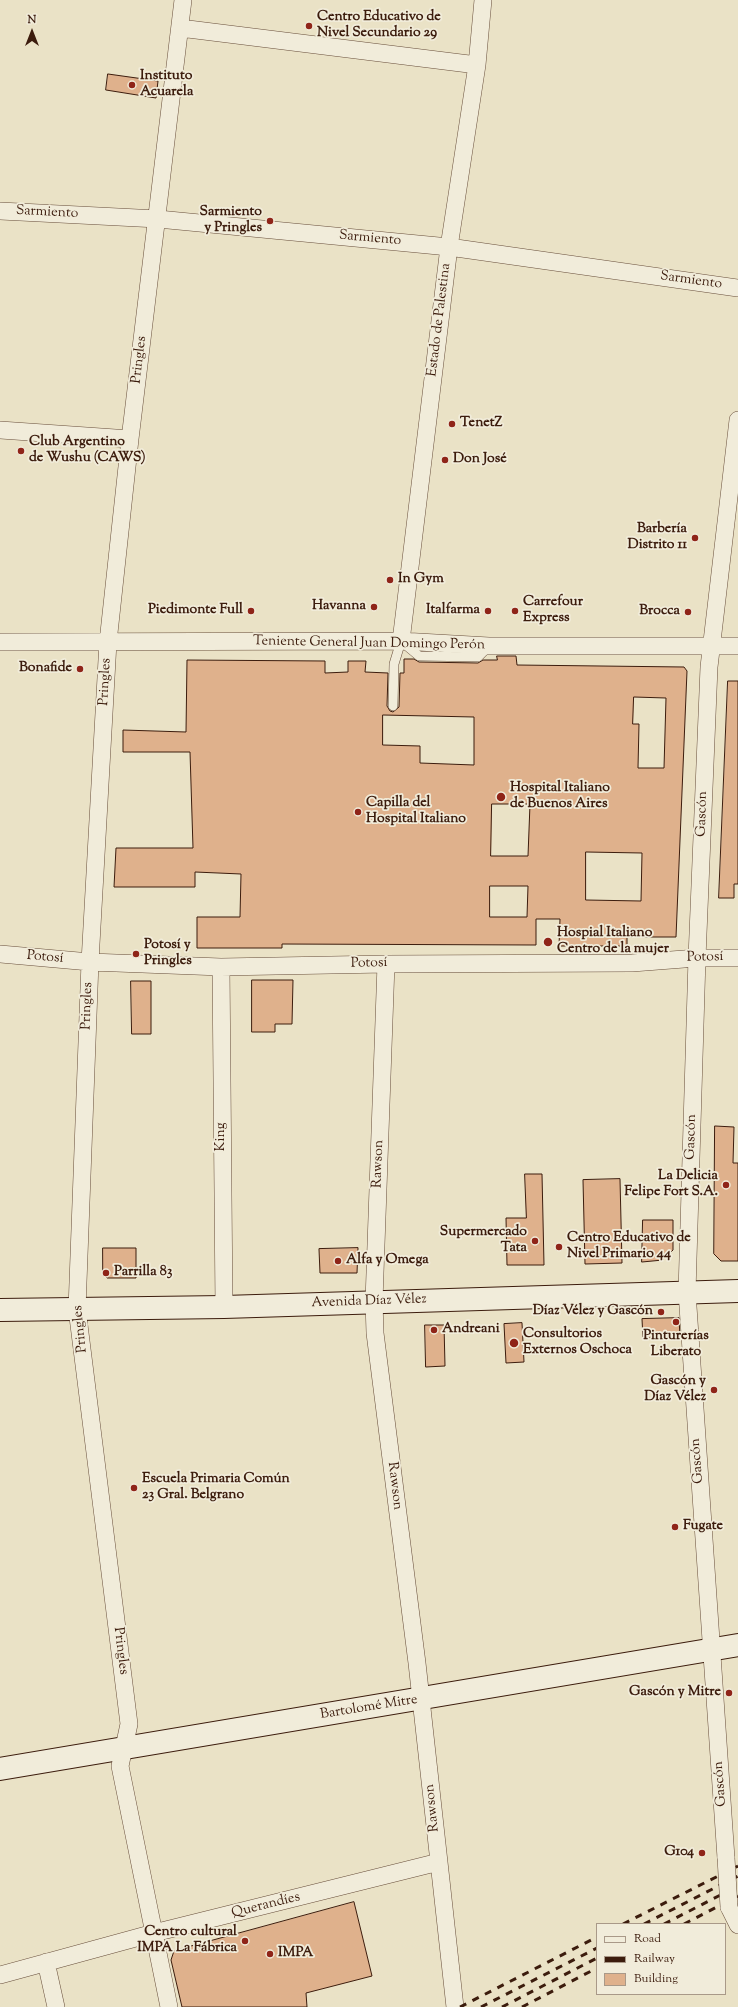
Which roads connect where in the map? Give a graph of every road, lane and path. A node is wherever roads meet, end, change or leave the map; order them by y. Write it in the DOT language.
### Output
graph roads {
  1 [pos="183,0"];
  2 [pos="482,0"];
  3 [pos="180,28"];
  4 [pos="477,64"];
  5 [pos="0,211"];
  6 [pos="158,220"];
  7 [pos="449,247"];
  8 [pos="738,288"];
  9 [pos="738,420"];
  10 [pos="0,430"];
  11 [pos="130,439"];
  12 [pos="401,641"];
  13 [pos="0,642"];
  14 [pos="108,642"];
  15 [pos="711,645"];
  16 [pos="738,646"];
  17 [pos="393,706"];
  18 [pos="0,954"];
  19 [pos="697,958"];
  20 [pos="738,958"];
  21 [pos="90,962"];
  22 [pos="386,964"];
  23 [pos="221,967"];
  24 [pos="738,1291"];
  25 [pos="687,1292"];
  26 [pos="374,1301"];
  27 [pos="224,1307"];
  28 [pos="77,1309"];
  29 [pos="0,1310"];
  30 [pos="738,1645"];
  31 [pos="712,1649"];
  32 [pos="421,1699"];
  33 [pos="123,1749"];
  34 [pos="0,1769"];
  35 [pos="439,1862"];
  36 [pos="738,1925"];
  37 [pos="154,1934"];
  38 [pos="46,1962"];
  39 [pos="0,1975"];
  40 [pos="455,2003"];
  41 [pos="56,2007"];
  42 [pos="170,2007"];
  1 -- 3 [label="street, Pringles"];
  2 -- 4 [label="street, Estado de Palestina"];
  3 -- 4 [label="street"];
  3 -- 6 [label="street, Pringles"];
  4 -- 7 [label="street, Estado de Palestina"];
  5 -- 6 [label="street, Sarmiento"];
  6 -- 7 [label="street, Sarmiento"];
  6 -- 11 [label="street, Pringles"];
  7 -- 8 [label="street, Sarmiento"];
  7 -- 12 [label="street, Estado de Palestina"];
  9 -- 15 [label="street, Gascón"];
  10 -- 11 [label="street"];
  11 -- 14 [label="street, Pringles"];
  12 -- 14 [label="street, Teniente General Juan Domingo Perón"];
  12 -- 15 [label="street, Teniente General Juan Domingo Perón"];
  12 -- 17 [label="lane"];
  13 -- 14 [label="street, Teniente General Juan Domingo Perón"];
  14 -- 21 [label="street, Pringles"];
  15 -- 16 [label="street, Teniente General Juan Domingo Perón"];
  15 -- 19 [label="street, Gascón"];
  18 -- 21 [label="street, Potosí"];
  19 -- 20 [label="street, Potosí"];
  19 -- 22 [label="street, Potosí"];
  19 -- 25 [label="street, Gascón"];
  21 -- 23 [label="street, Potosí"];
  21 -- 28 [label="street, Pringles"];
  22 -- 23 [label="street, Potosí"];
  22 -- 26 [label="street, Rawson"];
  23 -- 27 [label="street, King"];
  24 -- 25 [label="street, Avenida Díaz Vélez"];
  25 -- 26 [label="street, Avenida Díaz Vélez"];
  25 -- 31 [label="street, Gascón"];
  26 -- 27 [label="street, Avenida Díaz Vélez"];
  26 -- 32 [label="street, Rawson"];
  27 -- 28 [label="street, Avenida Díaz Vélez"];
  28 -- 29 [label="street, Avenida Díaz Vélez"];
  28 -- 33 [label="street, Pringles"];
  30 -- 31 [label="street, Bartolomé Mitre"];
  31 -- 32 [label="street, Bartolomé Mitre"];
  31 -- 36 [label="street, Gascón, bridge"];
  32 -- 33 [label="street, Bartolomé Mitre"];
  32 -- 35 [label="street, Rawson"];
  33 -- 34 [label="street, Bartolomé Mitre"];
  33 -- 37 [label="street, Pringles"];
  35 -- 37 [label="street, Querandíes"];
  35 -- 40 [label="street, Rawson"];
  37 -- 38 [label="street, Querandíes"];
  37 -- 42 [label="street, Pringles"];
  38 -- 39 [label="street, Querandíes"];
  38 -- 41 [label="street"];
}
